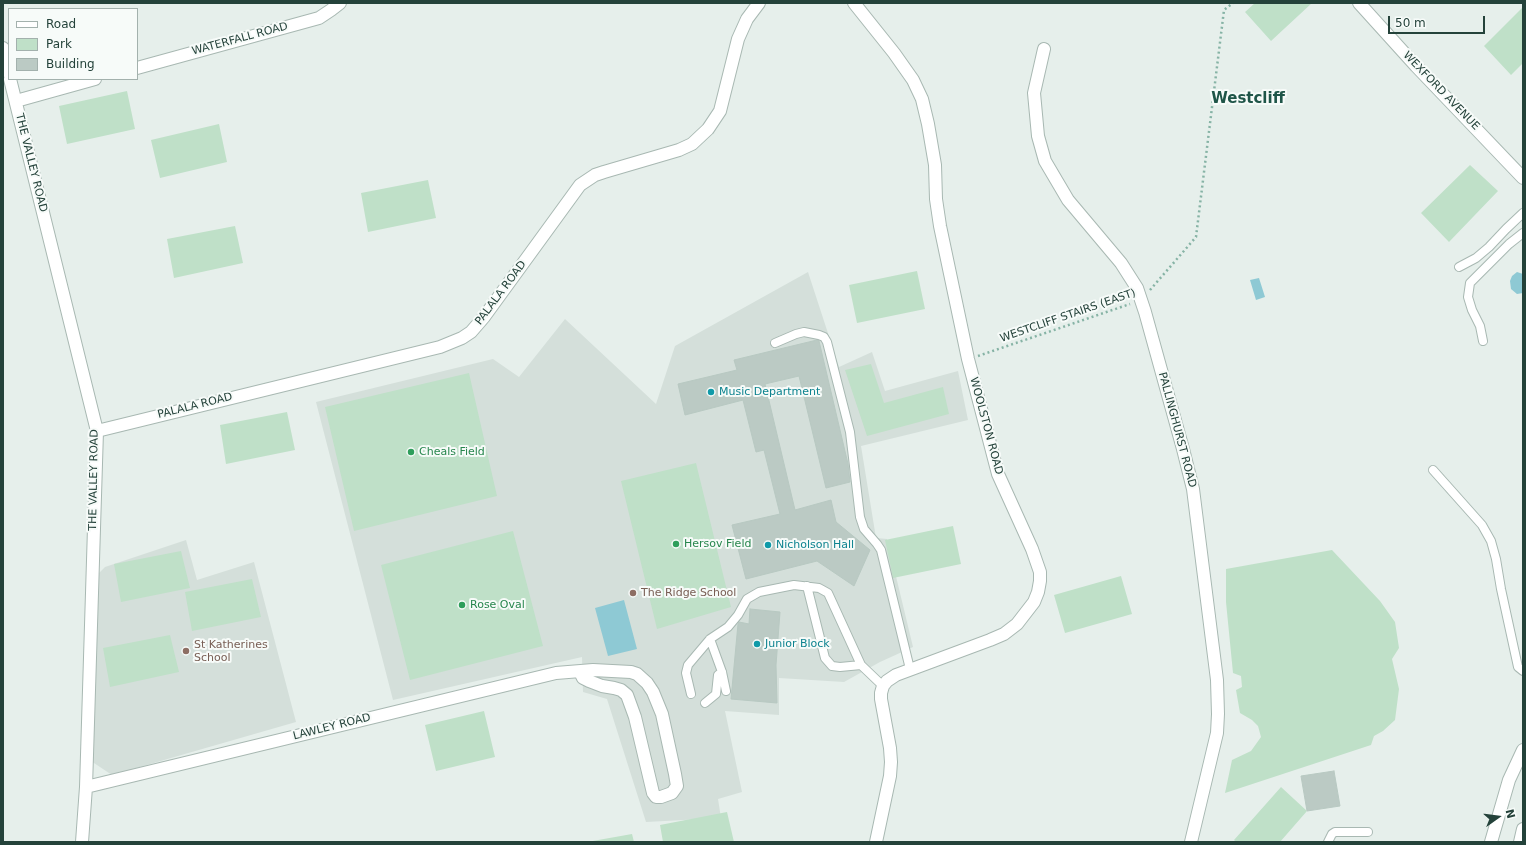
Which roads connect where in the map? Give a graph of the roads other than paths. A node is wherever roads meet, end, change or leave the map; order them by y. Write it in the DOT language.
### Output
graph roads {
  1 [pos="340,3"];
  2 [pos="760,3"];
  3 [pos="854,3"];
  4 [pos="1359,3"];
  5 [pos="3,48"];
  6 [pos="1044,49"];
  7 [pos="138,68"];
  8 [pos="8,69"];
  9 [pos="10,80"];
  10 [pos="91,80"];
  11 [pos="16,101"];
  12 [pos="1523,178"];
  13 [pos="1523,213"];
  14 [pos="1523,233"];
  15 [pos="1459,267"];
  16 [pos="1483,341"];
  17 [pos="775,342"];
  18 [pos="96,431"];
  19 [pos="1433,470"];
  20 [pos="806,586"];
  21 [pos="710,639"];
  22 [pos="861,665"];
  23 [pos="910,670"];
  24 [pos="1523,671"];
  25 [pos="580,672"];
  26 [pos="722,672"];
  27 [pos="883,686"];
  28 [pos="726,691"];
  29 [pos="691,694"];
  30 [pos="705,704"];
  31 [pos="1523,750"];
  32 [pos="86,787"];
  33 [pos="1523,829"];
  34 [pos="1368,832"];
  35 [pos="82,842"];
  36 [pos="876,842"];
  37 [pos="1191,842"];
  38 [pos="1328,842"];
  39 [pos="1491,842"];
  40 [pos="1520,842"];
  1 -- 7 [label="street, WATERFALL ROAD"];
  2 -- 18 [label="street, PALALA ROAD"];
  3 -- 23 [label="street, WOOLSTON ROAD"];
  4 -- 12 [label="street, WEXFORD AVENUE"];
  5 -- 8 [label="street"];
  6 -- 37 [label="street, PALLINGHURST ROAD"];
  9 -- 11 [label="street, THE VALLEY ROAD"];
  10 -- 11 [label="street"];
  11 -- 18 [label="street, THE VALLEY ROAD"];
  13 -- 15 [label="lane"];
  14 -- 16 [label="lane"];
  17 -- 23 [label="lane"];
  18 -- 32 [label="street, THE VALLEY ROAD"];
  19 -- 24 [label="lane"];
  20 -- 21 [label="lane"];
  20 -- 22 [label="lane"];
  20 -- 22 [label="lane"];
  21 -- 26 [label="lane"];
  21 -- 29 [label="lane"];
  22 -- 27 [label="lane"];
  23 -- 27 [label="street, WOOLSTON ROAD"];
  25 -- 25 [label="street, LAWLEY ROAD"];
  25 -- 32 [label="street, LAWLEY ROAD"];
  26 -- 28 [label="lane"];
  26 -- 30 [label="lane"];
  27 -- 36 [label="street"];
  31 -- 39 [label="street"];
  32 -- 35 [label="street, THE VALLEY ROAD"];
  33 -- 40 [label="street"];
  34 -- 38 [label="lane"];
}
